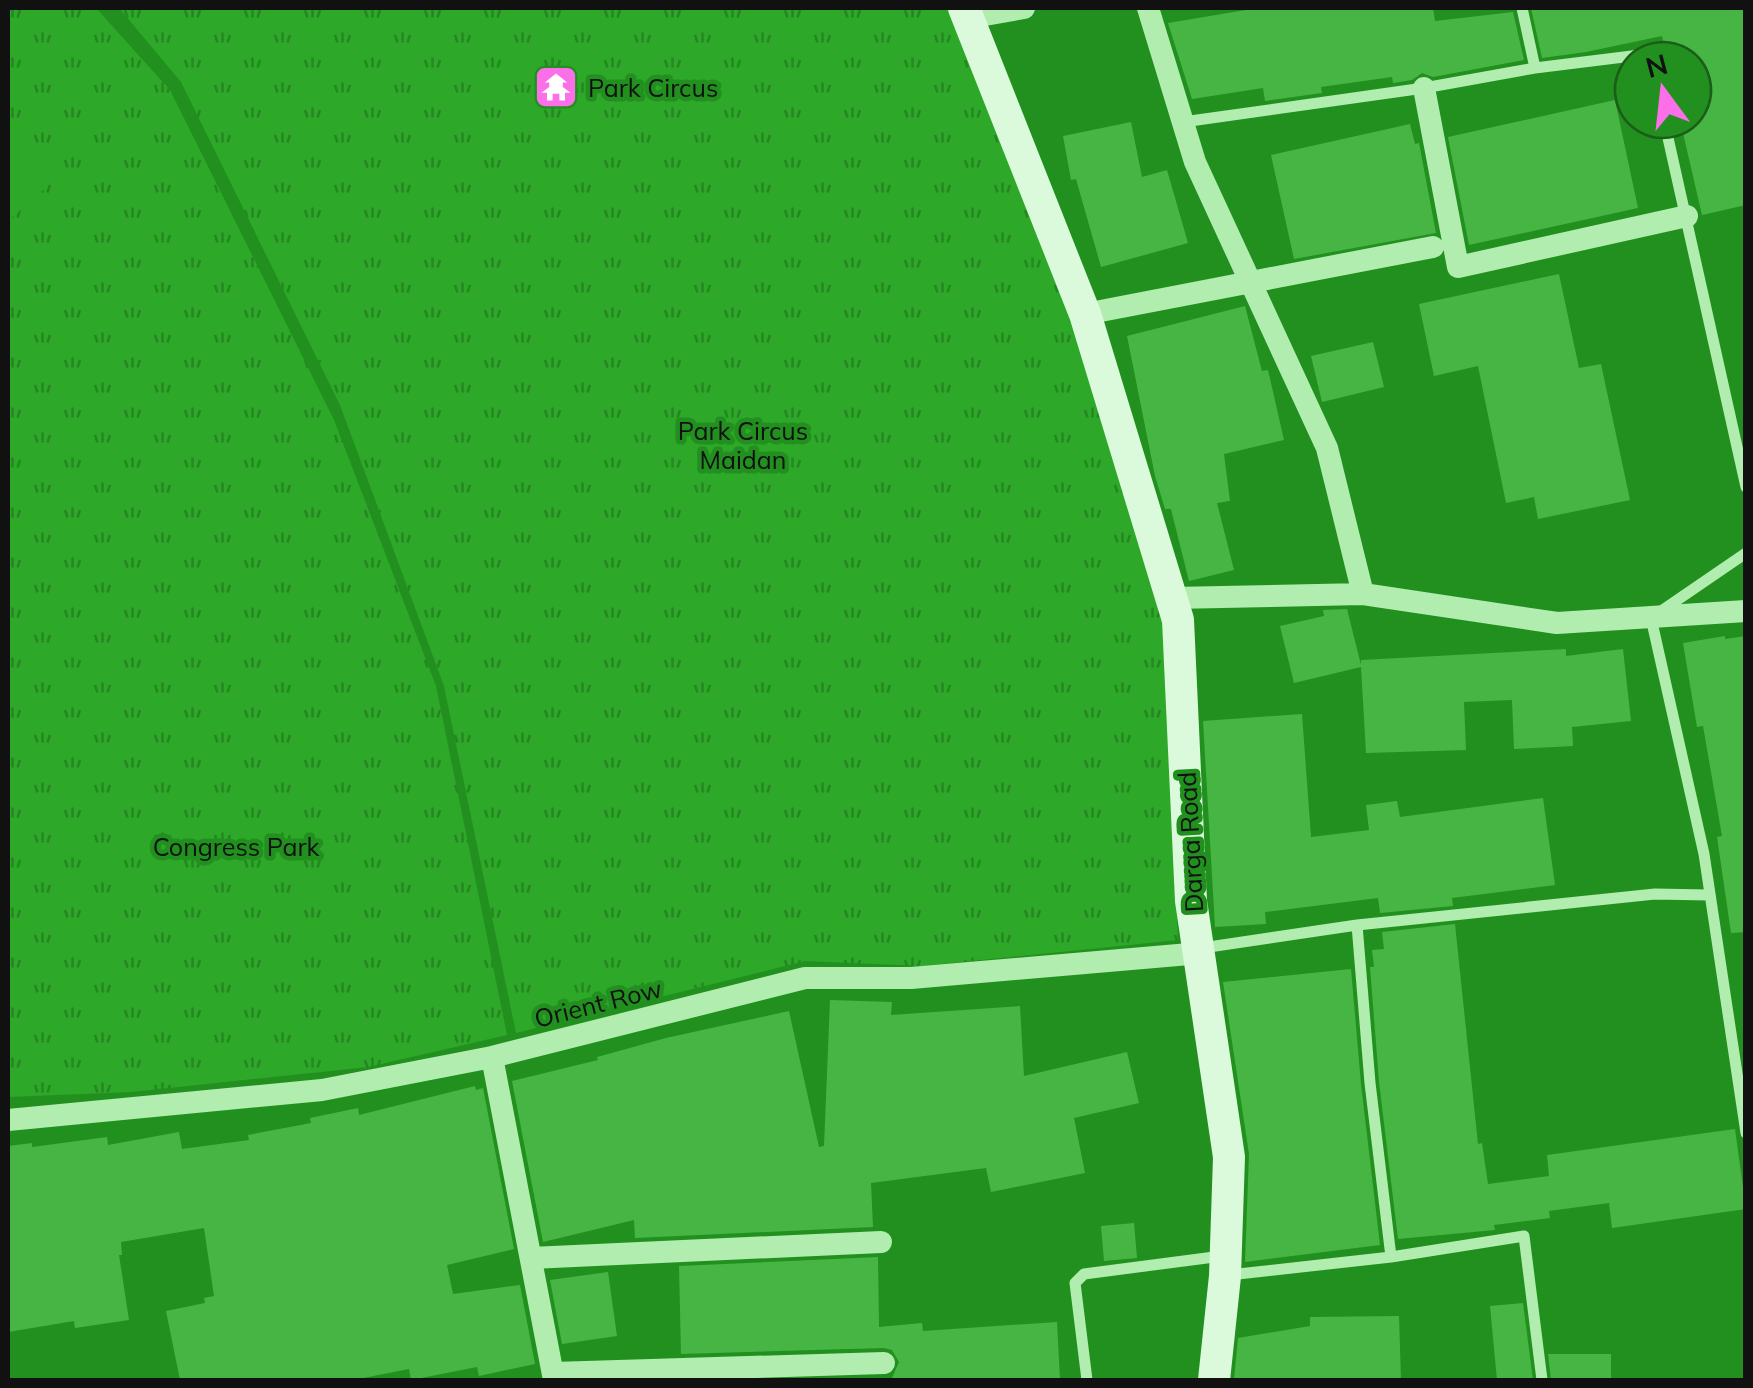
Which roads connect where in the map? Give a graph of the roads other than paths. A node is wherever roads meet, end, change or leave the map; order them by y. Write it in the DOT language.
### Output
graph roads {
  1 [pos="1024,8"];
  2 [pos="1148,8"];
  3 [pos="1522,8"];
  4 [pos="966,12"];
  5 [pos="1613,58"];
  6 [pos="1534,68"];
  7 [pos="1424,88"];
  8 [pos="1183,122"];
  9 [pos="1669,140"];
  10 [pos="1687,216"];
  11 [pos="1434,248"];
  12 [pos="1250,282"];
  13 [pos="1085,314"];
  14 [pos="1746,487"];
  15 [pos="1746,553"];
  16 [pos="1364,594"];
  17 [pos="1172,598"];
  18 [pos="1746,611"];
  19 [pos="1651,618"];
  20 [pos="1708,896"];
  21 [pos="1357,925"];
  22 [pos="1200,951"];
  23 [pos="492,1057"];
  24 [pos="1742,1096"];
  25 [pos="8,1120"];
  26 [pos="1746,1133"];
  27 [pos="881,1242"];
  28 [pos="1392,1257"];
  29 [pos="530,1258"];
  30 [pos="1225,1266"];
  31 [pos="884,1362"];
  32 [pos="554,1377"];
  33 [pos="1087,1380"];
  34 [pos="1214,1380"];
  35 [pos="1542,1380"];
  1 -- 4 [label="street, Darga Road"];
  2 -- 8 [label="street"];
  3 -- 6 [label="lane"];
  4 -- 13 [label="main road, Darga Road"];
  5 -- 6 [label="lane"];
  6 -- 7 [label="lane"];
  7 -- 8 [label="lane"];
  7 -- 10 [label="street"];
  8 -- 12 [label="street"];
  9 -- 10 [label="lane"];
  10 -- 14 [label="lane"];
  11 -- 12 [label="street"];
  12 -- 13 [label="street"];
  12 -- 16 [label="street"];
  13 -- 17 [label="main road, Darga Road"];
  15 -- 19 [label="lane"];
  16 -- 17 [label="street"];
  16 -- 19 [label="street"];
  17 -- 22 [label="main road, Darga Road"];
  18 -- 19 [label="street"];
  19 -- 20 [label="lane"];
  20 -- 21 [label="lane"];
  20 -- 24 [label="lane"];
  21 -- 22 [label="lane"];
  21 -- 28 [label="lane"];
  22 -- 23 [label="street, Orient Row"];
  22 -- 30 [label="main road, Darga Road"];
  23 -- 25 [label="street, Orient Row"];
  23 -- 29 [label="street"];
  24 -- 26 [label="lane"];
  27 -- 29 [label="street"];
  28 -- 30 [label="lane"];
  28 -- 35 [label="lane"];
  29 -- 32 [label="street"];
  30 -- 33 [label="lane"];
  30 -- 34 [label="main road, Darga Road"];
  31 -- 32 [label="street"];
}
